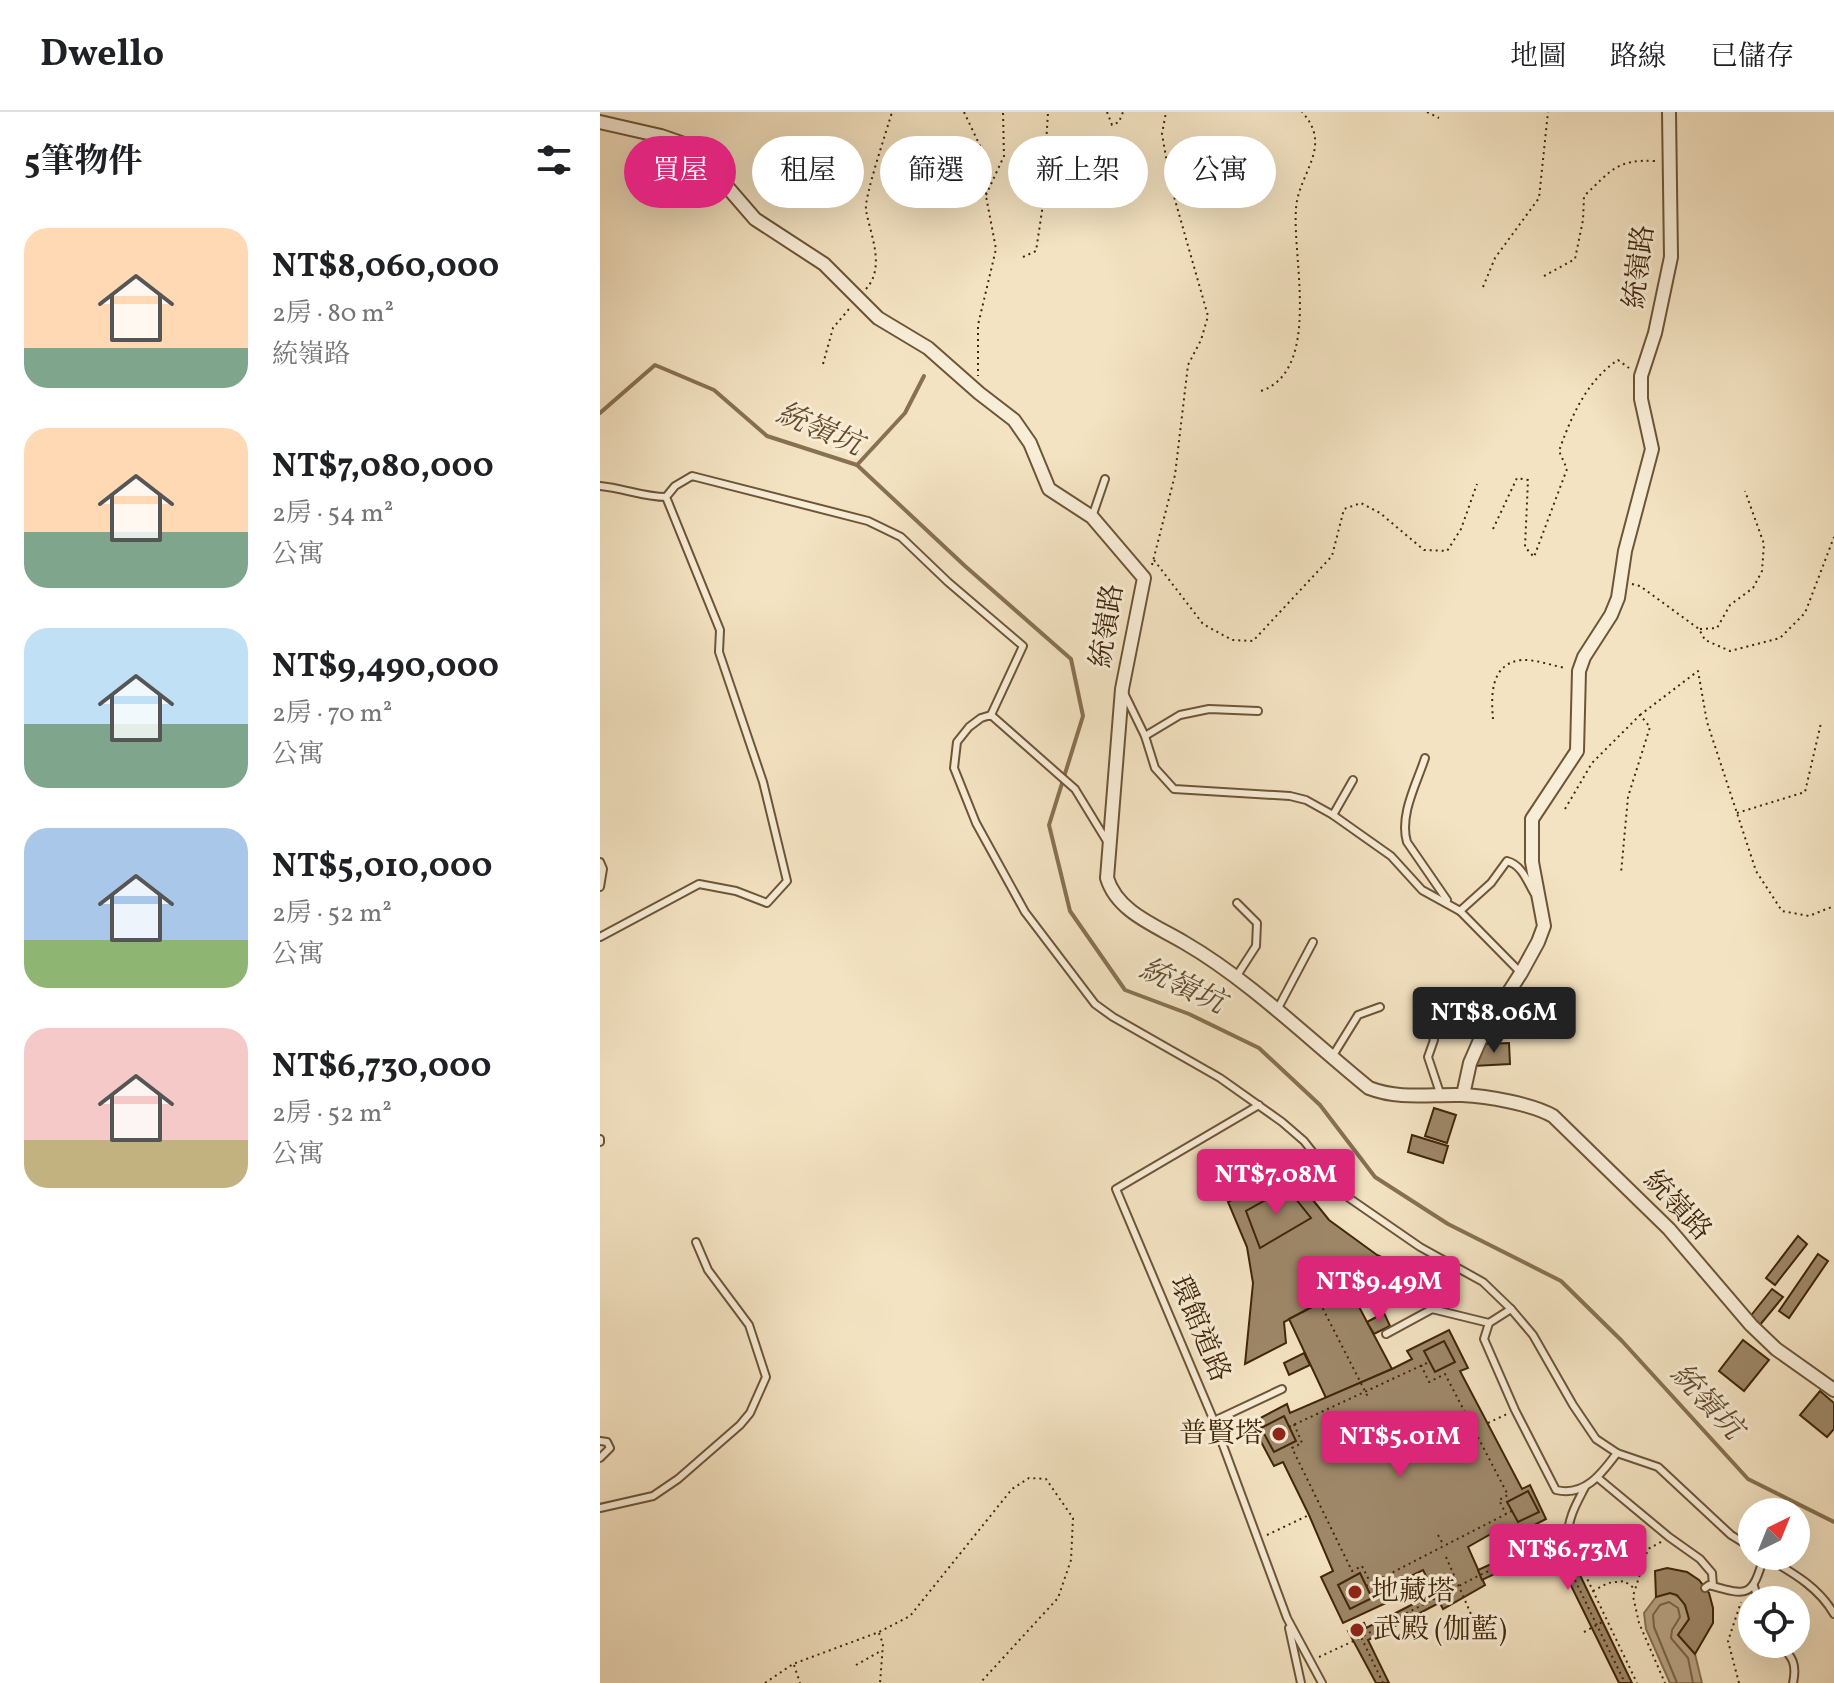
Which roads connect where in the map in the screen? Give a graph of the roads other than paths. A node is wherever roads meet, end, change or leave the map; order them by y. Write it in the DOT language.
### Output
graph roads {
  1 [pos="1669,112"];
  2 [pos="600,122"];
  3 [pos="1105,479"];
  4 [pos="600,486"];
  5 [pos="666,497"];
  6 [pos="1092,517"];
  7 [pos="1122,689"];
  8 [pos="1258,711"];
  9 [pos="991,715"];
  10 [pos="1145,736"];
  11 [pos="1425,758"];
  12 [pos="1353,780"];
  13 [pos="1333,815"];
  14 [pos="1110,847"];
  15 [pos="600,862"];
  16 [pos="600,887"];
  17 [pos="1237,903"];
  18 [pos="1449,903"];
  19 [pos="1541,904"];
  20 [pos="1460,911"];
  21 [pos="600,937"];
  22 [pos="1313,942"];
  23 [pos="1521,973"];
  24 [pos="1235,979"];
  25 [pos="1440,999"];
  26 [pos="1380,1007"];
  27 [pos="1276,1011"];
  28 [pos="1427,1021"];
  29 [pos="1484,1031"];
  30 [pos="1332,1058"];
  31 [pos="1463,1095"];
  32 [pos="1441,1096"];
  33 [pos="1259,1105"];
  34 [pos="696,1242"];
  35 [pos="1511,1309"];
  36 [pos="1489,1323"];
  37 [pos="1386,1334"];
  38 [pos="1282,1389"];
  39 [pos="1834,1390"];
  40 [pos="1214,1421"];
  41 [pos="600,1441"];
  42 [pos="1617,1453"];
  43 [pos="600,1458"];
  44 [pos="1598,1478"];
  45 [pos="1585,1487"];
  46 [pos="600,1508"];
  47 [pos="1568,1536"];
  48 [pos="1738,1539"];
  49 [pos="1759,1570"];
  50 [pos="1787,1570"];
  51 [pos="1754,1586"];
  52 [pos="1738,1593"];
  53 [pos="1834,1614"];
  54 [pos="1287,1618"];
  55 [pos="1791,1658"];
  56 [pos="1301,1683"];
  57 [pos="1322,1683"];
  58 [pos="1793,1683"];
  1 -- 19 [label="street, 統嶺路"];
  2 -- 6 [label="street, 統嶺路"];
  3 -- 6 [label="lane"];
  4 -- 5 [label="lane"];
  5 -- 9 [label="lane"];
  5 -- 21 [label="lane"];
  6 -- 7 [label="street, 統嶺路"];
  7 -- 10 [label="lane"];
  7 -- 14 [label="street, 統嶺路"];
  8 -- 10 [label="lane"];
  9 -- 14 [label="lane"];
  9 -- 33 [label="lane"];
  10 -- 13 [label="lane"];
  11 -- 18 [label="lane"];
  12 -- 13 [label="lane"];
  13 -- 18 [label="lane"];
  14 -- 24 [label="street, 統嶺路"];
  15 -- 16 [label="lane"];
  17 -- 24 [label="lane"];
  18 -- 20 [label="lane"];
  19 -- 20 [label="lane"];
  19 -- 23 [label="street, 統嶺路"];
  20 -- 23 [label="lane"];
  22 -- 27 [label="lane"];
  23 -- 29 [label="street, 統嶺路"];
  24 -- 27 [label="street, 統嶺路"];
  25 -- 29 [label="lane"];
  26 -- 30 [label="lane"];
  27 -- 30 [label="street, 統嶺路"];
  28 -- 32 [label="lane"];
  29 -- 31 [label="street, 統嶺路"];
  30 -- 32 [label="street, 統嶺路"];
  31 -- 32 [label="street, 統嶺路"];
  31 -- 39 [label="street, 統嶺路"];
  33 -- 35 [label="lane"];
  33 -- 40 [label="lane, 環館道路"];
  34 -- 46 [label="lane"];
  35 -- 36 [label="lane"];
  35 -- 42 [label="lane"];
  36 -- 37 [label="lane"];
  36 -- 45 [label="lane"];
  38 -- 40 [label="lane"];
  40 -- 54 [label="lane, 環館道路"];
  41 -- 43 [label="lane"];
  42 -- 44 [label="lane"];
  42 -- 48 [label="lane"];
  44 -- 45 [label="lane"];
  44 -- 52 [label="lane"];
  45 -- 47 [label="lane"];
  49 -- 51 [label="lane"];
  50 -- 53 [label="lane"];
  54 -- 56 [label="lane"];
  54 -- 57 [label="lane, 環館道路"];
  55 -- 58 [label="lane"];
}
